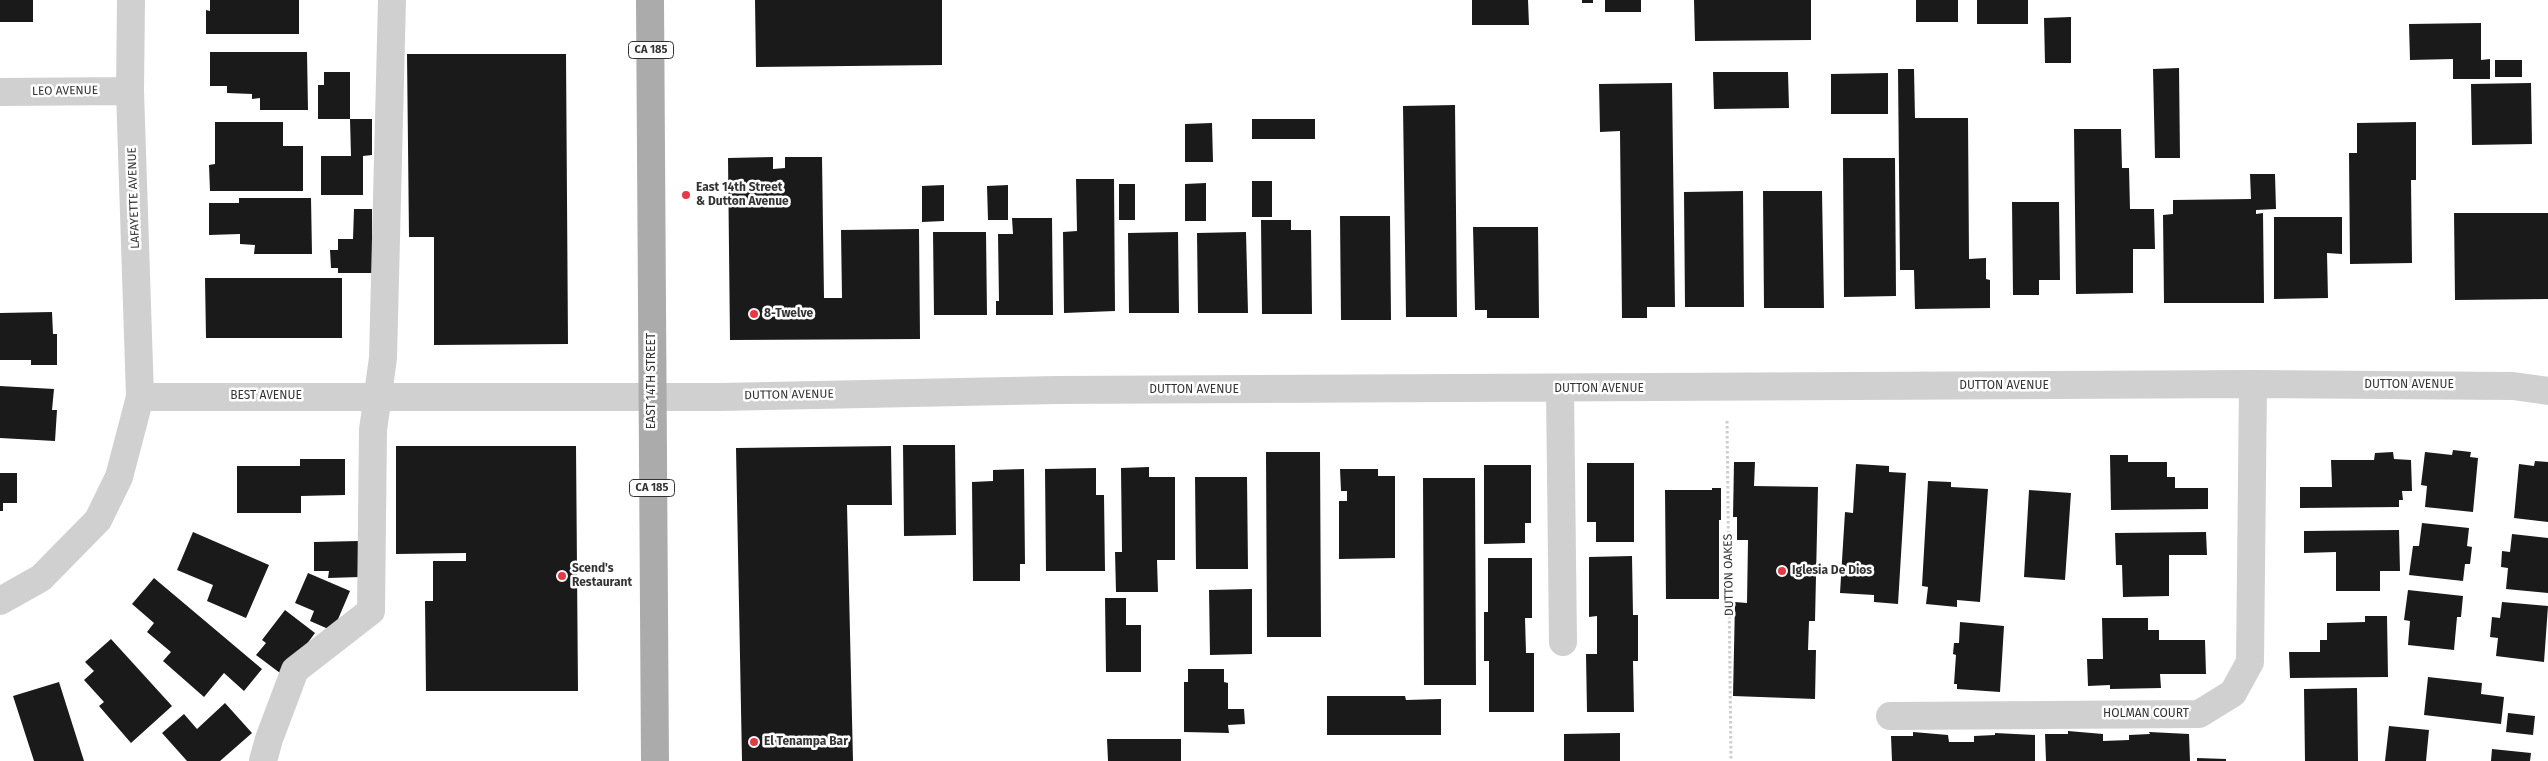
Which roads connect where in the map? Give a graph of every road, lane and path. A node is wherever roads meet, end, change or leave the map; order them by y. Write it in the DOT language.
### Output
graph roads {
  1 [pos="131,0"];
  2 [pos="392,0"];
  3 [pos="650,0"];
  4 [pos="130,91"];
  5 [pos="0,92"];
  6 [pos="2253,384"];
  7 [pos="1726,388"];
  8 [pos="1560,390"];
  9 [pos="2548,391"];
  10 [pos="650,395"];
  11 [pos="378,396"];
  12 [pos="140,397"];
  13 [pos="0,601"];
  14 [pos="1564,642"];
  15 [pos="1890,716"];
  16 [pos="263,761"];
  17 [pos="655,761"];
  18 [pos="1731,761"];
  1 -- 4 [label="street, LAFAYETTE AVENUE"];
  2 -- 11 [label="street"];
  3 -- 10 [label="main road, EAST 14TH STREET / CA 185"];
  4 -- 5 [label="street, LEO AVENUE"];
  4 -- 12 [label="street, LAFAYETTE AVENUE"];
  6 -- 7 [label="street, DUTTON AVENUE"];
  6 -- 9 [label="street, DUTTON AVENUE"];
  6 -- 15 [label="street, HOLMAN COURT"];
  7 -- 8 [label="street, DUTTON AVENUE"];
  7 -- 18 [label="path, DUTTON OAKES"];
  8 -- 10 [label="street, DUTTON AVENUE"];
  8 -- 14 [label="street"];
  10 -- 11 [label="street, BEST AVENUE"];
  10 -- 17 [label="main road, EAST 14TH STREET / CA 185"];
  11 -- 12 [label="street, BEST AVENUE"];
  11 -- 16 [label="street"];
  12 -- 13 [label="street"];
}
